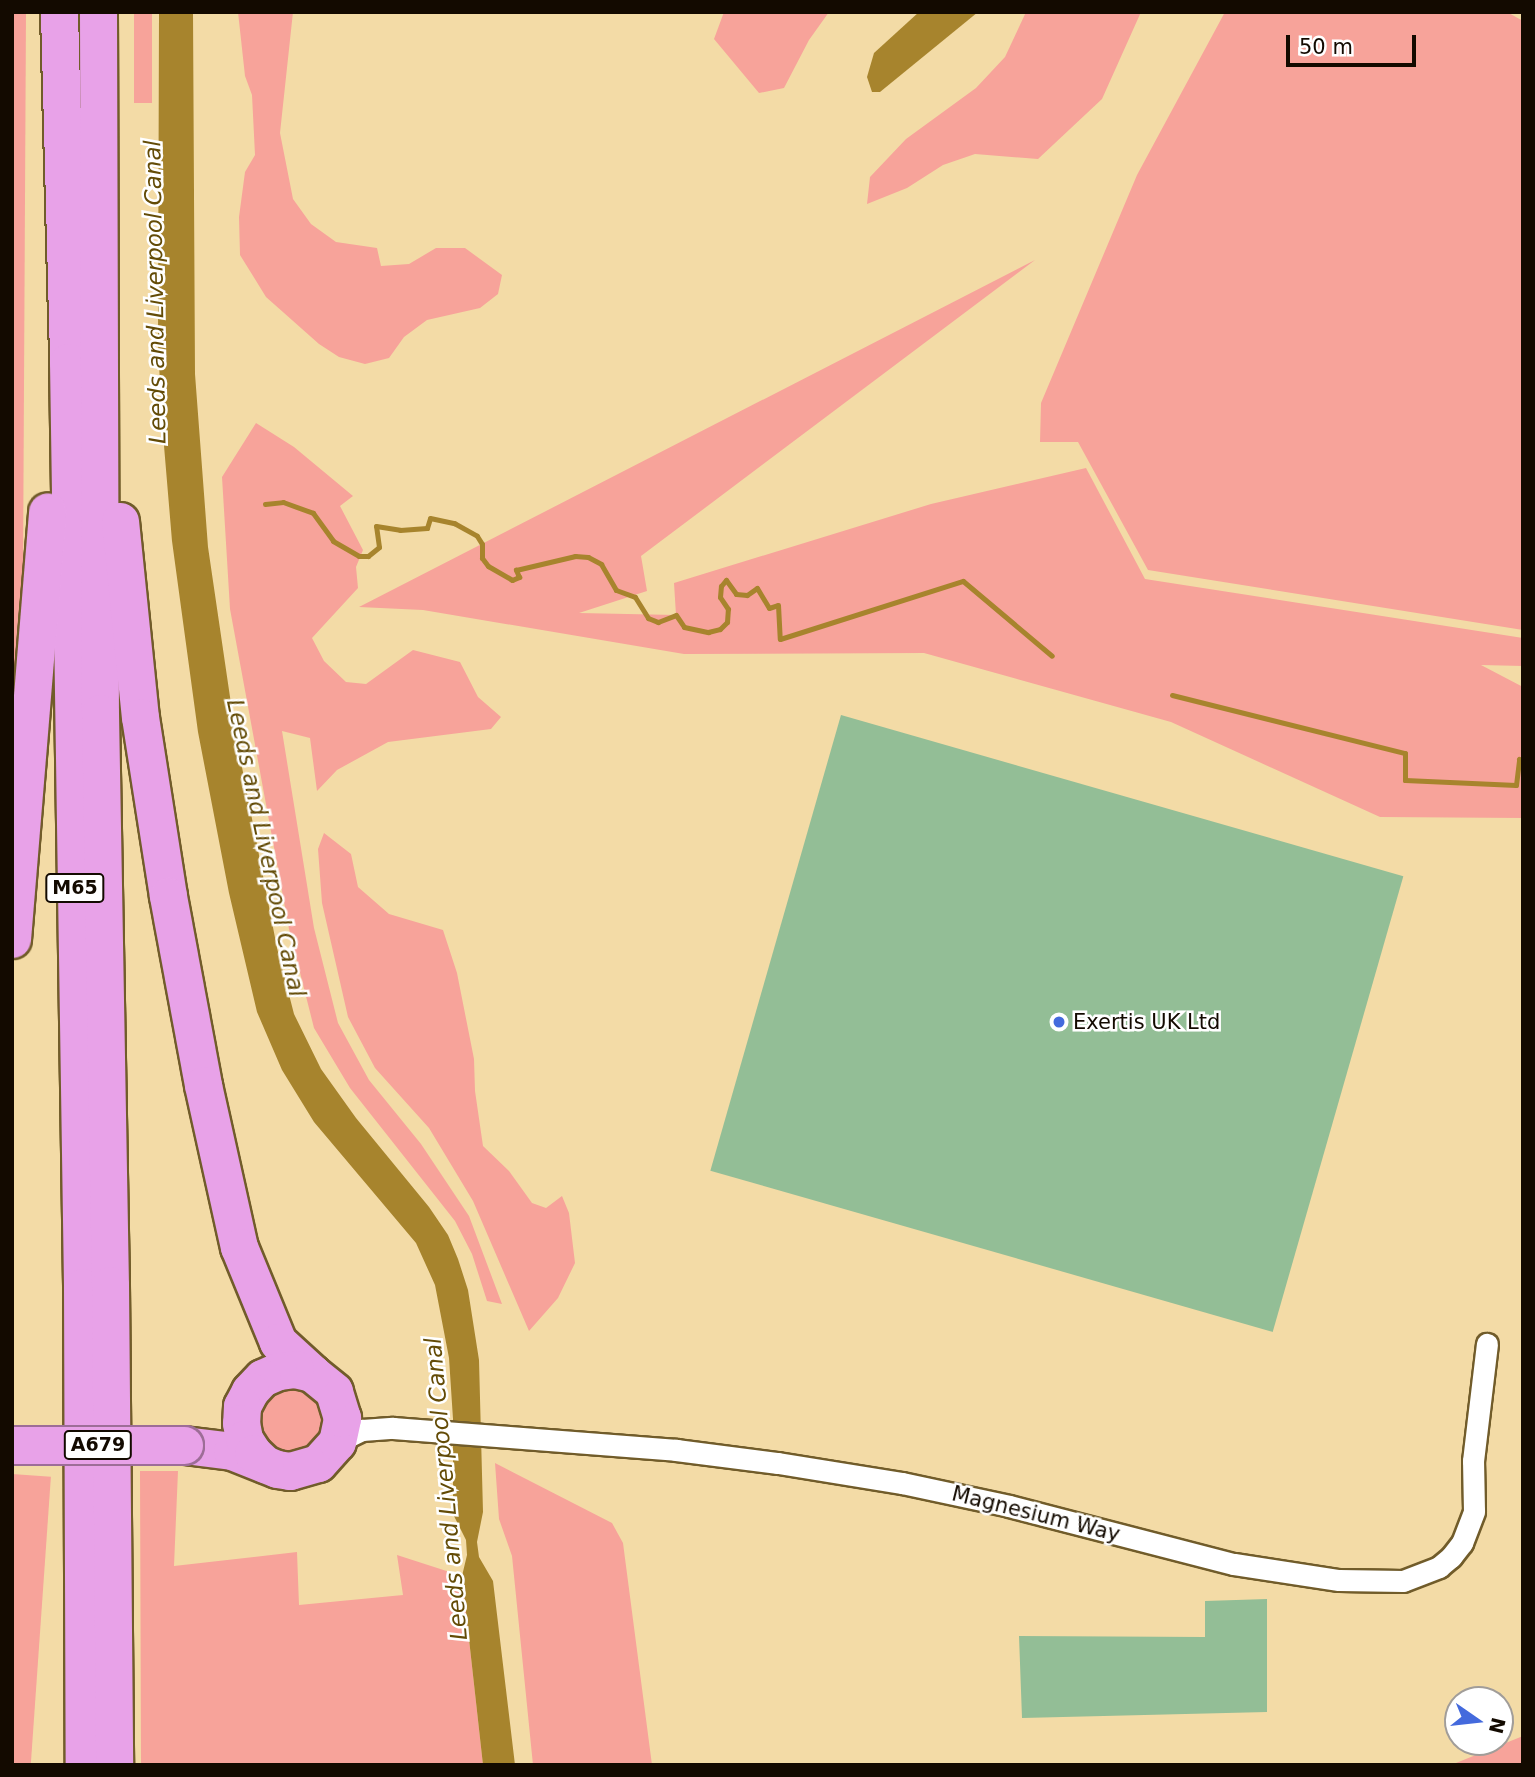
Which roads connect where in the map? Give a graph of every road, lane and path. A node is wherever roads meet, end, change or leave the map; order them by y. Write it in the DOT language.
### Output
graph roads {
  1 [pos="59,12"];
  2 [pos="98,12"];
  3 [pos="111,12"];
  4 [pos="12,939"];
  5 [pos="1487,1344"];
  6 [pos="323,1382"];
  7 [pos="242,1406"];
  8 [pos="393,1428"];
  9 [pos="337,1442"];
  10 [pos="12,1445"];
  11 [pos="184,1445"];
  12 [pos="265,1464"];
  13 [pos="84,1765"];
  14 [pos="114,1765"];
  1 -- 4 [label="highway"];
  1 -- 13 [label="highway, M65"];
  2 -- 14 [label="highway, M65"];
  3 -- 6 [label="highway"];
  5 -- 8 [label="street, Magnesium Way"];
  6 -- 7 [label="highway, A679"];
  6 -- 8 [label="street, Magnesium Way"];
  6 -- 9 [label="highway"];
  7 -- 11 [label="highway, A679"];
  7 -- 12 [label="highway"];
  8 -- 9 [label="street, Magnesium Way"];
  9 -- 12 [label="highway, A679"];
  10 -- 11 [label="highway, A679, bridge"];
  11 -- 12 [label="highway, A679"];
}
